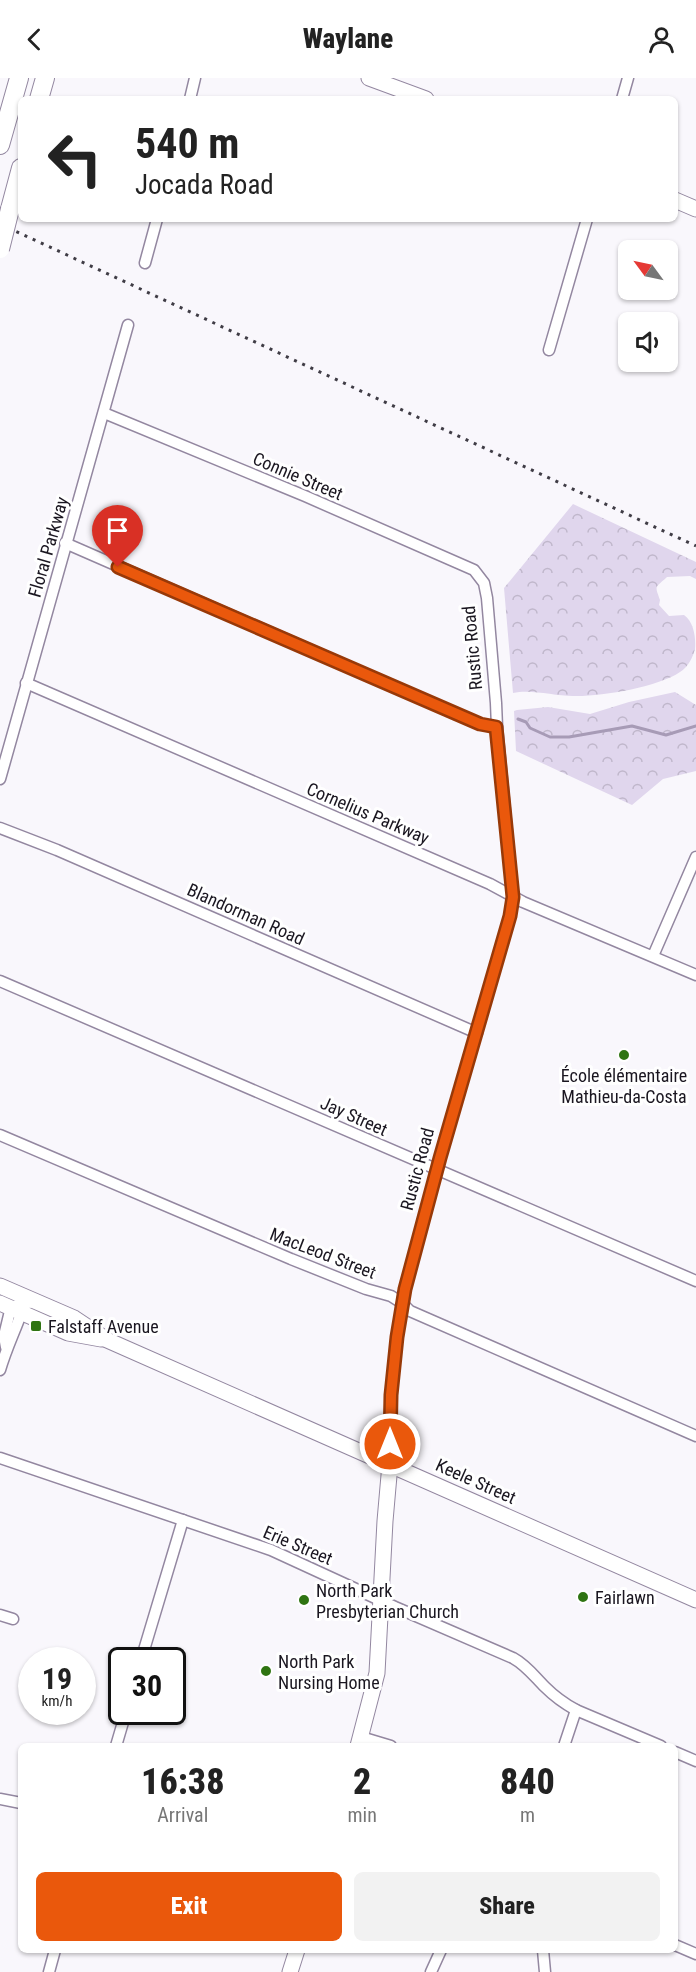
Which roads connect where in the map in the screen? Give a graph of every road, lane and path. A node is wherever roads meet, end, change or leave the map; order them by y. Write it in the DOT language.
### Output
graph roads {
  1 [pos="19,78"];
  2 [pos="45,78"];
  3 [pos="195,78"];
  4 [pos="369,78"];
  5 [pos="628,78"];
  6 [pos="40,96"];
  7 [pos="191,96"];
  8 [pos="418,96"];
  9 [pos="623,96"];
  10 [pos="0,145"];
  11 [pos="18,179"];
  12 [pos="678,201"];
  13 [pos="696,209"];
  14 [pos="156,222"];
  15 [pos="586,222"];
  16 [pos="0,250"];
  17 [pos="145,263"];
  18 [pos="128,325"];
  19 [pos="549,350"];
  20 [pos="104,413"];
  21 [pos="65,543"];
  22 [pos="478,573"];
  23 [pos="26,683"];
  24 [pos="496,727"];
  25 [pos="0,779"];
  26 [pos="0,828"];
  27 [pos="696,857"];
  28 [pos="513,897"];
  29 [pos="653,956"];
  30 [pos="696,975"];
  31 [pos="0,981"];
  32 [pos="477,1033"];
  33 [pos="0,1134"];
  34 [pos="437,1170"];
  35 [pos="696,1281"];
  36 [pos="0,1286"];
  37 [pos="37,1302"];
  38 [pos="402,1303"];
  39 [pos="11,1307"];
  40 [pos="107,1340"];
  41 [pos="0,1370"];
  42 [pos="696,1436"];
  43 [pos="0,1458"];
  44 [pos="390,1464"];
  45 [pos="183,1520"];
  46 [pos="380,1600"];
  47 [pos="696,1600"];
  48 [pos="0,1615"];
  49 [pos="13,1619"];
  50 [pos="145,1647"];
  51 [pos="576,1710"];
  52 [pos="122,1725"];
  53 [pos="359,1741"];
  54 [pos="117,1743"];
  55 [pos="565,1743"];
  56 [pos="654,1743"];
  57 [pos="678,1753"];
  58 [pos="696,1761"];
  59 [pos="0,1799"];
  60 [pos="18,1802"];
  61 [pos="678,1947"];
  62 [pos="54,1953"];
  63 [pos="296,1953"];
  64 [pos="440,1953"];
  65 [pos="543,1953"];
  66 [pos="696,1954"];
  67 [pos="293,1971"];
  68 [pos="49,1972"];
  69 [pos="431,1972"];
  70 [pos="545,1972"];
  1 -- 10 [label="highway"];
  2 -- 6 [label="highway"];
  3 -- 7 [label="street"];
  4 -- 8 [label="main road"];
  5 -- 9 [label="street"];
  11 -- 16 [label="highway, bridge"];
  12 -- 13 [label="main road"];
  14 -- 17 [label="street"];
  15 -- 19 [label="street"];
  18 -- 20 [label="street, Floral Parkway"];
  20 -- 21 [label="street, Floral Parkway"];
  20 -- 22 [label="street, Connie Street"];
  21 -- 23 [label="street, Floral Parkway"];
  21 -- 24 [label="street"];
  22 -- 24 [label="street, Rustic Road"];
  23 -- 25 [label="street, Floral Parkway"];
  23 -- 28 [label="street, Cornelius Parkway"];
  24 -- 28 [label="street, Rustic Road"];
  26 -- 32 [label="street, Blandorman Road"];
  27 -- 29 [label="street"];
  28 -- 29 [label="street, Cornelius Parkway"];
  28 -- 32 [label="street, Rustic Road"];
  29 -- 30 [label="street, Cornelius Parkway"];
  31 -- 34 [label="street, Jay Street"];
  32 -- 34 [label="street, Rustic Road"];
  33 -- 38 [label="street, MacLeod Street"];
  34 -- 35 [label="street, Jay Street"];
  34 -- 38 [label="street, Rustic Road"];
  36 -- 37 [label="main road, Keele Street"];
  37 -- 39 [label="street"];
  37 -- 40 [label="main road, Keele Street"];
  38 -- 42 [label="street, MacLeod Street"];
  38 -- 44 [label="street, Rustic Road"];
  39 -- 40 [label="main road, Keele Street"];
  39 -- 41 [label="street"];
  40 -- 44 [label="main road, Keele Street"];
  43 -- 45 [label="street, Erie Street"];
  44 -- 46 [label="main road, Rustic Road"];
  44 -- 47 [label="main road, Keele Street"];
  45 -- 46 [label="street, Erie Street"];
  45 -- 50 [label="street"];
  46 -- 51 [label="street, Erie Street"];
  46 -- 53 [label="main road, Rustic Road"];
  48 -- 49 [label="street"];
  51 -- 55 [label="street"];
  51 -- 56 [label="street, Erie Street"];
  52 -- 54 [label="street"];
  57 -- 58 [label="street"];
  59 -- 60 [label="street"];
  61 -- 66 [label="street"];
  62 -- 68 [label="street"];
  63 -- 67 [label="main road"];
  64 -- 69 [label="street"];
  65 -- 70 [label="street"];
}
